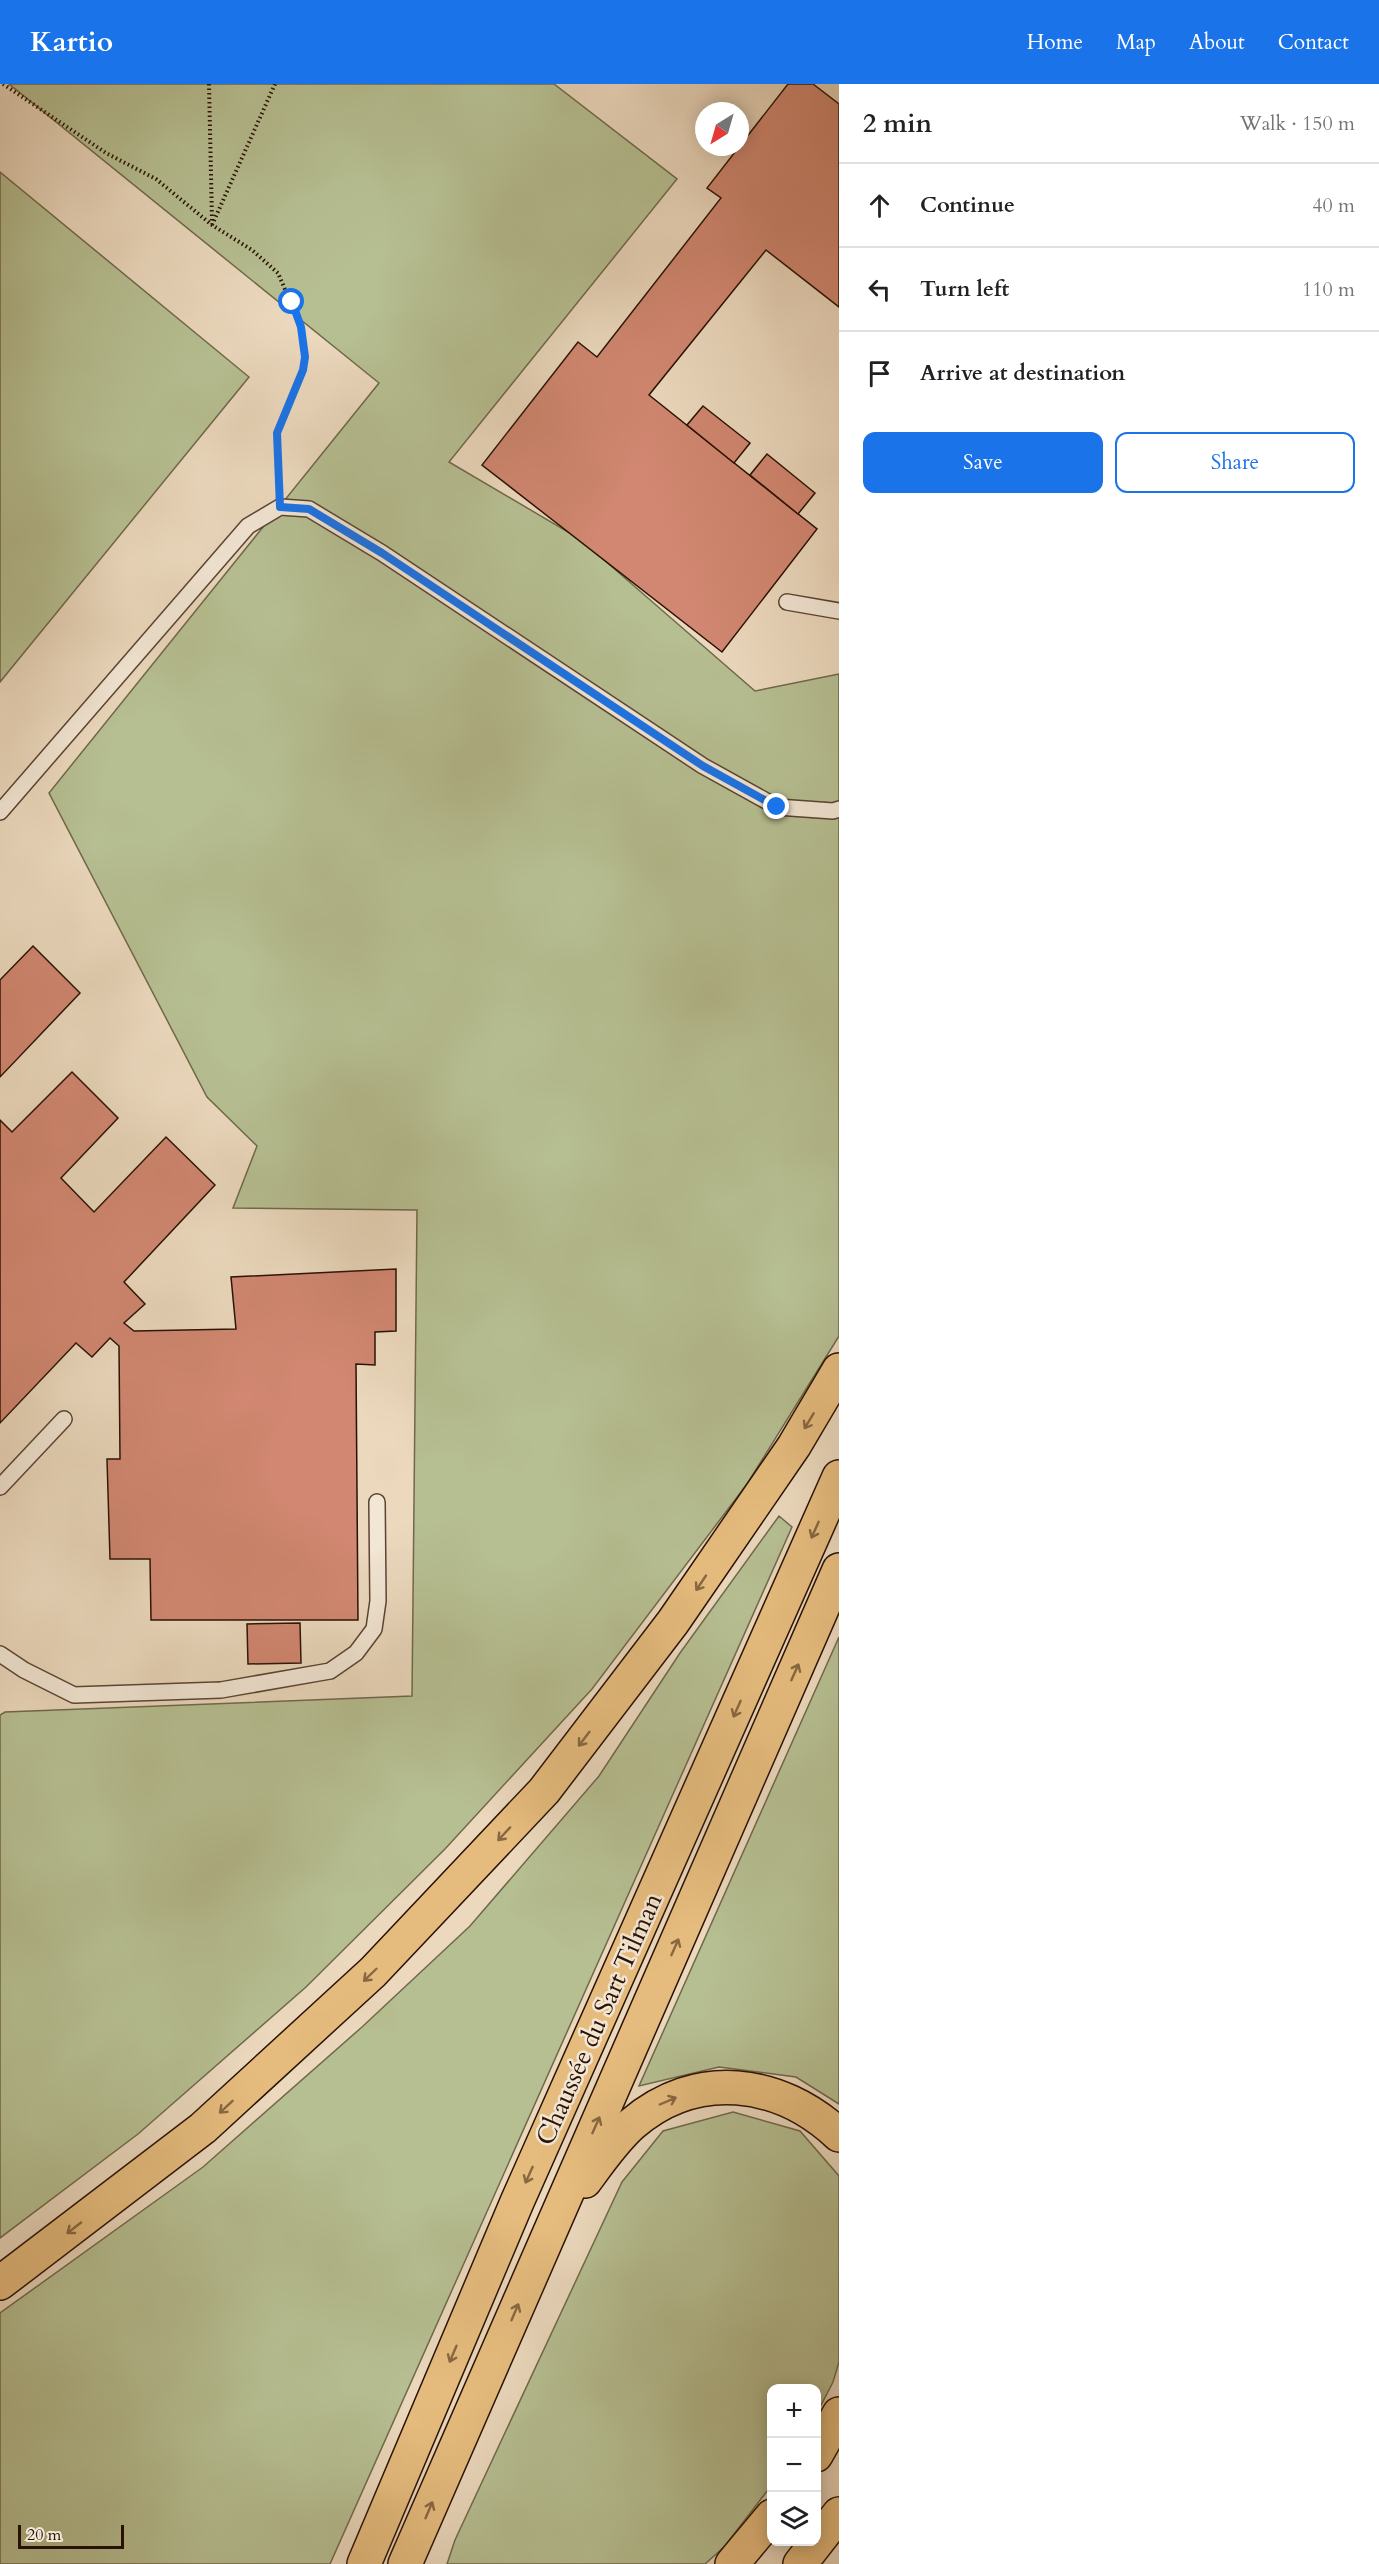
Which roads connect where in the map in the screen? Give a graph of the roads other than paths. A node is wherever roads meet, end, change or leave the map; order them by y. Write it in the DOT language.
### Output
graph roads {
  1 [pos="787,602"];
  2 [pos="839,611"];
  3 [pos="839,809"];
  4 [pos="0,812"];
  5 [pos="839,1371"];
  6 [pos="64,1419"];
  7 [pos="839,1477"];
  8 [pos="0,1487"];
  9 [pos="377,1502"];
  10 [pos="839,1570"];
  11 [pos="0,1654"];
  12 [pos="839,2135"];
  13 [pos="556,2217"];
  14 [pos="0,2283"];
  15 [pos="839,2414"];
  16 [pos="821,2446"];
  17 [pos="839,2514"];
  18 [pos="767,2521"];
  19 [pos="364,2564"];
  20 [pos="405,2564"];
  21 [pos="732,2564"];
  22 [pos="800,2564"];
  1 -- 2 [label="lane"];
  3 -- 4 [label="lane"];
  5 -- 14 [label="highway, one-way"];
  6 -- 8 [label="lane"];
  7 -- 19 [label="highway, Chaussée du Sart Tilman, one-way"];
  9 -- 11 [label="lane"];
  13 -- 10 [label="highway, Chaussée du Sart Tilman, one-way"];
  13 -- 12 [label="highway, one-way"];
  20 -- 13 [label="highway, Chaussée du Sart Tilman, one-way"];
  15 -- 16 [label="highway"];
  17 -- 22 [label="highway"];
  18 -- 21 [label="highway"];
}
